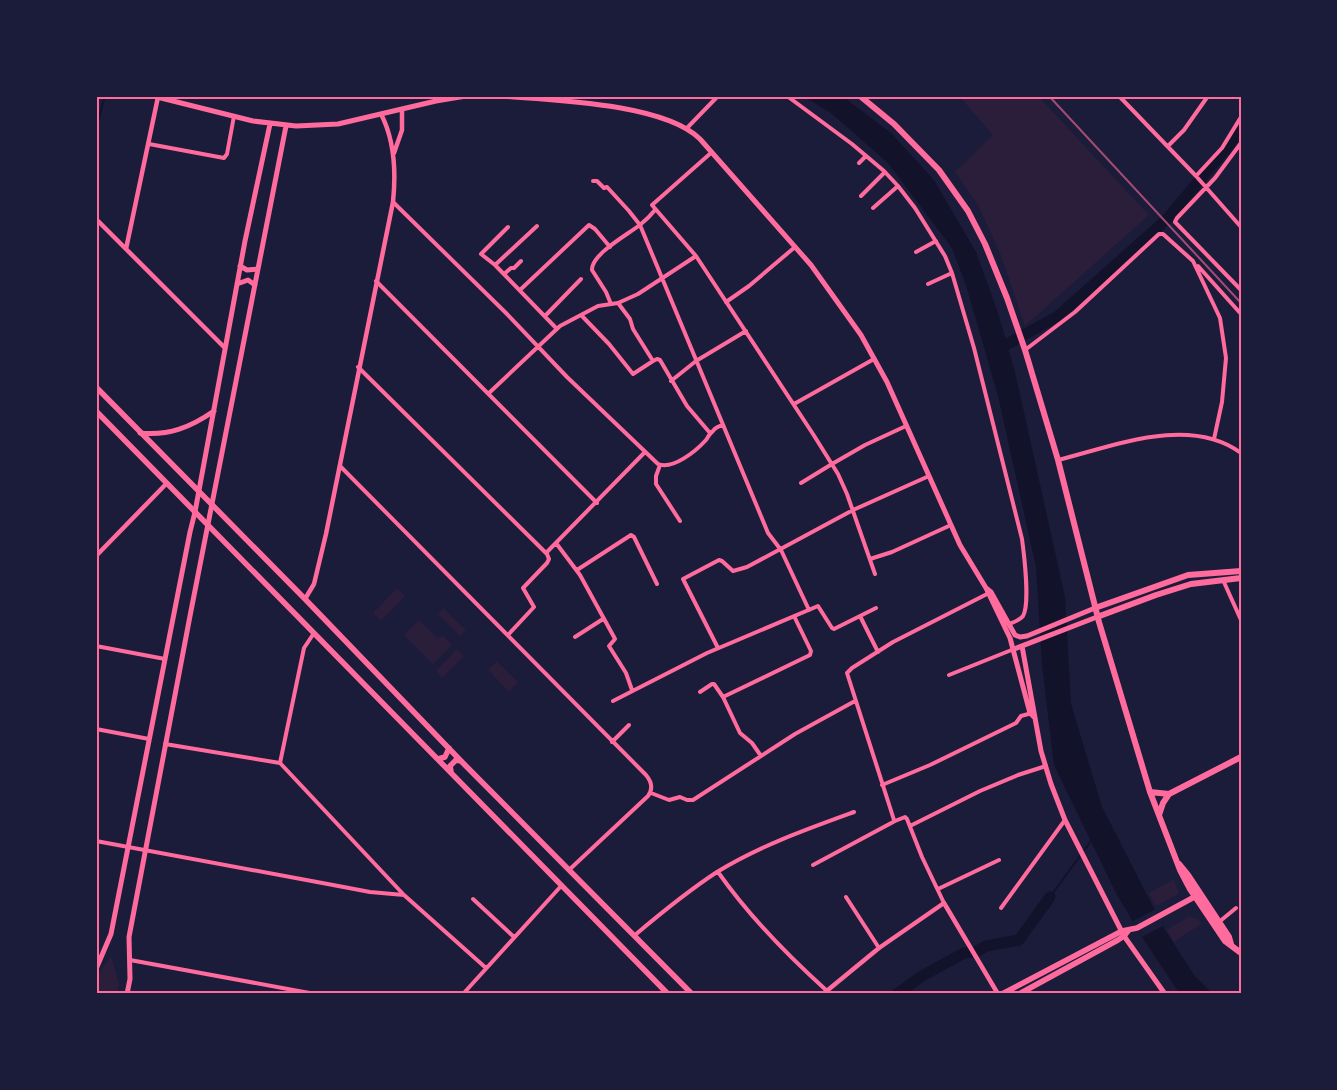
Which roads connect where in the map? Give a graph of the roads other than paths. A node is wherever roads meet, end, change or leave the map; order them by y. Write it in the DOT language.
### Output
graph roads {
  1 [pos="466,96"];
  2 [pos="500,96"];
  3 [pos="718,96"];
  4 [pos="787,96"];
  5 [pos="860,96"];
  6 [pos="1208,96"];
  7 [pos="156,97"];
  8 [pos="1120,97"];
  9 [pos="402,110"];
  10 [pos="382,114"];
  11 [pos="234,116"];
  12 [pos="1241,117"];
  13 [pos="270,124"];
  14 [pos="286,126"];
  15 [pos="687,128"];
  16 [pos="1241,143"];
  17 [pos="149,144"];
  18 [pos="1168,146"];
  19 [pos="712,152"];
  20 [pos="394,154"];
  21 [pos="866,156"];
  22 [pos="859,163"];
  23 [pos="885,172"];
  24 [pos="1199,179"];
  25 [pos="593,181"];
  26 [pos="898,186"];
  27 [pos="1206,188"];
  28 [pos="861,196"];
  29 [pos="393,202"];
  30 [pos="873,208"];
  31 [pos="655,210"];
  32 [pos="96,219"];
  33 [pos="640,225"];
  34 [pos="536,226"];
  35 [pos="508,227"];
  36 [pos="1241,227"];
  37 [pos="936,241"];
  38 [pos="610,247"];
  39 [pos="796,247"];
  40 [pos="126,249"];
  41 [pos="916,252"];
  42 [pos="696,256"];
  43 [pos="521,261"];
  44 [pos="1193,261"];
  45 [pos="495,265"];
  46 [pos="240,266"];
  47 [pos="258,269"];
  48 [pos="504,274"];
  49 [pos="952,274"];
  50 [pos="581,279"];
  51 [pos="661,279"];
  52 [pos="376,281"];
  53 [pos="237,284"];
  54 [pos="928,284"];
  55 [pos="255,285"];
  56 [pos="520,290"];
  57 [pos="1241,290"];
  58 [pos="726,302"];
  59 [pos="618,303"];
  60 [pos="611,304"];
  61 [pos="1241,314"];
  62 [pos="545,316"];
  63 [pos="582,316"];
  64 [pos="557,329"];
  65 [pos="746,331"];
  66 [pos="538,347"];
  67 [pos="1024,347"];
  68 [pos="225,348"];
  69 [pos="874,359"];
  70 [pos="653,361"];
  71 [pos="696,361"];
  72 [pos="358,367"];
  73 [pos="671,381"];
  74 [pos="96,387"];
  75 [pos="489,393"];
  76 [pos="794,404"];
  77 [pos="96,411"];
  78 [pos="214,411"];
  79 [pos="723,424"];
  80 [pos="906,426"];
  81 [pos="140,433"];
  82 [pos="710,433"];
  83 [pos="1214,439"];
  84 [pos="645,452"];
  85 [pos="1241,454"];
  86 [pos="1058,460"];
  87 [pos="832,464"];
  88 [pos="660,465"];
  89 [pos="340,466"];
  90 [pos="929,476"];
  91 [pos="167,483"];
  92 [pos="801,483"];
  93 [pos="199,492"];
  94 [pos="597,502"];
  95 [pos="212,505"];
  96 [pos="853,510"];
  97 [pos="195,512"];
  98 [pos="680,521"];
  99 [pos="951,525"];
  100 [pos="208,526"];
  101 [pos="556,543"];
  102 [pos="781,550"];
  103 [pos="546,553"];
  104 [pos="96,556"];
  105 [pos="870,559"];
  106 [pos="577,570"];
  107 [pos="1241,571"];
  108 [pos="875,574"];
  109 [pos="1241,578"];
  110 [pos="1223,580"];
  111 [pos="657,584"];
  112 [pos="988,591"];
  113 [pos="305,599"];
  114 [pos="876,608"];
  115 [pos="1094,608"];
  116 [pos="809,610"];
  117 [pos="794,616"];
  118 [pos="860,616"];
  119 [pos="1097,618"];
  120 [pos="603,619"];
  121 [pos="1241,620"];
  122 [pos="1010,624"];
  123 [pos="314,632"];
  124 [pos="508,635"];
  125 [pos="575,637"];
  126 [pos="96,646"];
  127 [pos="1022,646"];
  128 [pos="718,648"];
  129 [pos="1014,649"];
  130 [pos="878,652"];
  131 [pos="164,659"];
  132 [pos="949,675"];
  133 [pos="632,690"];
  134 [pos="700,692"];
  135 [pos="723,697"];
  136 [pos="613,700"];
  137 [pos="855,701"];
  138 [pos="1033,714"];
  139 [pos="629,725"];
  140 [pos="96,729"];
  141 [pos="149,739"];
  142 [pos="612,742"];
  143 [pos="165,744"];
  144 [pos="449,748"];
  145 [pos="760,756"];
  146 [pos="1241,757"];
  147 [pos="438,759"];
  148 [pos="461,761"];
  149 [pos="280,763"];
  150 [pos="1046,766"];
  151 [pos="451,773"];
  152 [pos="882,784"];
  153 [pos="651,791"];
  154 [pos="1150,792"];
  155 [pos="1169,794"];
  156 [pos="854,812"];
  157 [pos="1159,814"];
  158 [pos="1065,820"];
  159 [pos="895,821"];
  160 [pos="910,826"];
  161 [pos="96,841"];
  162 [pos="129,847"];
  163 [pos="145,850"];
  164 [pos="999,860"];
  165 [pos="813,865"];
  166 [pos="569,870"];
  167 [pos="718,872"];
  168 [pos="562,885"];
  169 [pos="938,889"];
  170 [pos="404,895"];
  171 [pos="1198,895"];
  172 [pos="846,897"];
  173 [pos="473,899"];
  174 [pos="944,902"];
  175 [pos="1001,908"];
  176 [pos="1236,908"];
  177 [pos="1219,922"];
  178 [pos="1125,933"];
  179 [pos="635,935"];
  180 [pos="514,937"];
  181 [pos="1231,944"];
  182 [pos="879,948"];
  183 [pos="1241,953"];
  184 [pos="99,954"];
  185 [pos="130,960"];
  186 [pos="486,968"];
  187 [pos="96,969"];
  188 [pos="824,992"];
  189 [pos="127,994"];
  190 [pos="315,994"];
  191 [pos="463,994"];
  192 [pos="668,994"];
  193 [pos="692,994"];
  194 [pos="1000,994"];
  195 [pos="1019,994"];
  196 [pos="1165,994"];
  1 -- 9 [label="main road"];
  2 -- 15 [label="main road"];
  3 -- 15 [label="street"];
  4 -- 21 [label="street"];
  5 -- 67 [label="highway"];
  6 -- 18 [label="street"];
  7 -- 11 [label="main road"];
  7 -- 17 [label="street"];
  8 -- 18 [label="street"];
  9 -- 10 [label="main road"];
  9 -- 20 [label="street"];
  10 -- 14 [label="main road"];
  10 -- 20 [label="street"];
  11 -- 13 [label="main road"];
  11 -- 17 [label="street"];
  12 -- 24 [label="street"];
  13 -- 14 [label="main road"];
  13 -- 46 [label="main road"];
  14 -- 47 [label="main road"];
  15 -- 19 [label="main road"];
  16 -- 27 [label="street"];
  17 -- 40 [label="street"];
  18 -- 24 [label="street"];
  19 -- 31 [label="street"];
  19 -- 39 [label="main road"];
  20 -- 29 [label="street"];
  21 -- 22 [label="street"];
  21 -- 23 [label="street"];
  23 -- 26 [label="street"];
  23 -- 28 [label="street"];
  24 -- 27 [label="street"];
  25 -- 33 [label="street"];
  26 -- 30 [label="street"];
  26 -- 37 [label="street"];
  27 -- 36 [label="street"];
  27 -- 57 [label="street"];
  29 -- 52 [label="street"];
  29 -- 66 [label="street"];
  31 -- 33 [label="street"];
  31 -- 42 [label="street"];
  32 -- 40 [label="street"];
  33 -- 38 [label="street"];
  33 -- 51 [label="street"];
  34 -- 45 [label="street"];
  35 -- 45 [label="street"];
  37 -- 41 [label="street"];
  37 -- 49 [label="street"];
  38 -- 56 [label="street"];
  38 -- 60 [label="street"];
  39 -- 58 [label="street"];
  39 -- 69 [label="main road"];
  40 -- 68 [label="street"];
  42 -- 51 [label="street"];
  42 -- 58 [label="street"];
  43 -- 48 [label="street"];
  44 -- 61 [label="street"];
  44 -- 67 [label="street"];
  44 -- 83 [label="street"];
  45 -- 48 [label="street"];
  46 -- 47 [label="main road"];
  46 -- 53 [label="main road"];
  47 -- 55 [label="main road"];
  48 -- 56 [label="street"];
  49 -- 54 [label="street"];
  49 -- 122 [label="street"];
  50 -- 62 [label="street"];
  51 -- 59 [label="street"];
  51 -- 71 [label="street"];
  52 -- 72 [label="street"];
  52 -- 75 [label="street"];
  53 -- 55 [label="main road"];
  53 -- 68 [label="main road"];
  55 -- 95 [label="main road"];
  56 -- 62 [label="street"];
  58 -- 65 [label="street"];
  59 -- 60 [label="street"];
  59 -- 70 [label="street"];
  60 -- 63 [label="street"];
  62 -- 64 [label="street"];
  63 -- 64 [label="street"];
  63 -- 70 [label="street"];
  64 -- 66 [label="street"];
  65 -- 71 [label="street"];
  65 -- 76 [label="street"];
  66 -- 75 [label="street"];
  66 -- 84 [label="street"];
  67 -- 86 [label="highway"];
  68 -- 78 [label="main road"];
  69 -- 76 [label="street"];
  69 -- 80 [label="main road"];
  70 -- 73 [label="street"];
  71 -- 73 [label="street"];
  71 -- 79 [label="street"];
  72 -- 89 [label="street"];
  72 -- 103 [label="street"];
  73 -- 82 [label="street"];
  74 -- 81 [label="main road"];
  75 -- 94 [label="street"];
  76 -- 87 [label="street"];
  77 -- 91 [label="main road"];
  78 -- 81 [label="main road"];
  78 -- 93 [label="main road"];
  79 -- 82 [label="street"];
  79 -- 102 [label="street"];
  80 -- 87 [label="street"];
  80 -- 90 [label="main road"];
  81 -- 93 [label="main road"];
  82 -- 88 [label="street"];
  83 -- 85 [label="street"];
  83 -- 86 [label="street"];
  84 -- 88 [label="street"];
  84 -- 94 [label="street"];
  86 -- 115 [label="highway"];
  87 -- 92 [label="street"];
  87 -- 96 [label="street"];
  88 -- 98 [label="street"];
  89 -- 113 [label="street"];
  89 -- 124 [label="street"];
  90 -- 96 [label="street"];
  90 -- 99 [label="main road"];
  91 -- 97 [label="main road"];
  91 -- 104 [label="street"];
  93 -- 95 [label="main road"];
  93 -- 97 [label="main road"];
  94 -- 101 [label="street"];
  95 -- 100 [label="main road"];
  95 -- 113 [label="main road"];
  96 -- 102 [label="street"];
  96 -- 105 [label="street"];
  97 -- 100 [label="main road"];
  97 -- 131 [label="main road"];
  99 -- 105 [label="street"];
  99 -- 112 [label="main road"];
  100 -- 123 [label="main road"];
  100 -- 143 [label="main road"];
  101 -- 103 [label="street"];
  101 -- 106 [label="street"];
  102 -- 116 [label="street"];
  102 -- 128 [label="street"];
  103 -- 124 [label="street"];
  105 -- 108 [label="street"];
  106 -- 111 [label="street"];
  106 -- 120 [label="street"];
  107 -- 115 [label="highway"];
  109 -- 110 [label="highway"];
  110 -- 119 [label="highway"];
  110 -- 121 [label="street"];
  112 -- 122 [label="main road"];
  112 -- 129 [label="main road"];
  112 -- 130 [label="street"];
  113 -- 144 [label="main road"];
  114 -- 118 [label="street"];
  115 -- 119 [label="highway"];
  115 -- 122 [label="main road"];
  116 -- 117 [label="street"];
  116 -- 118 [label="street"];
  117 -- 128 [label="street"];
  117 -- 135 [label="street"];
  118 -- 130 [label="street"];
  119 -- 127 [label="main road"];
  119 -- 154 [label="highway"];
  120 -- 125 [label="street"];
  120 -- 133 [label="street"];
  123 -- 147 [label="main road"];
  123 -- 149 [label="street"];
  124 -- 142 [label="street"];
  126 -- 131 [label="street"];
  127 -- 129 [label="main road"];
  127 -- 138 [label="main road"];
  128 -- 133 [label="street"];
  129 -- 132 [label="street"];
  129 -- 138 [label="main road"];
  130 -- 137 [label="street"];
  131 -- 141 [label="main road"];
  133 -- 136 [label="street"];
  134 -- 135 [label="street"];
  135 -- 145 [label="street"];
  137 -- 145 [label="street"];
  137 -- 152 [label="street"];
  138 -- 150 [label="main road"];
  138 -- 152 [label="street"];
  139 -- 142 [label="street"];
  140 -- 141 [label="street"];
  141 -- 162 [label="main road"];
  142 -- 153 [label="street"];
  143 -- 149 [label="street"];
  143 -- 163 [label="main road"];
  144 -- 147 [label="main road"];
  144 -- 148 [label="main road"];
  145 -- 153 [label="street"];
  146 -- 155 [label="highway"];
  147 -- 151 [label="main road"];
  148 -- 151 [label="main road"];
  148 -- 166 [label="main road"];
  149 -- 170 [label="street"];
  150 -- 158 [label="main road"];
  150 -- 160 [label="street"];
  151 -- 168 [label="main road"];
  152 -- 159 [label="street"];
  153 -- 166 [label="street"];
  154 -- 155 [label="highway"];
  154 -- 157 [label="highway"];
  155 -- 157 [label="highway"];
  156 -- 167 [label="street"];
  157 -- 171 [label="highway"];
  158 -- 175 [label="street"];
  158 -- 178 [label="main road"];
  159 -- 160 [label="street"];
  159 -- 165 [label="street"];
  160 -- 169 [label="street"];
  161 -- 162 [label="street"];
  162 -- 163 [label="street"];
  162 -- 184 [label="main road"];
  163 -- 170 [label="street"];
  163 -- 185 [label="main road"];
  164 -- 169 [label="street"];
  166 -- 179 [label="main road"];
  167 -- 179 [label="street"];
  167 -- 188 [label="street"];
  168 -- 180 [label="street"];
  168 -- 192 [label="main road"];
  169 -- 174 [label="street"];
  170 -- 186 [label="street"];
  171 -- 177 [label="highway"];
  171 -- 178 [label="main road"];
  171 -- 181 [label="highway"];
  172 -- 182 [label="street"];
  173 -- 180 [label="street"];
  174 -- 182 [label="street"];
  174 -- 194 [label="street"];
  176 -- 177 [label="street"];
  177 -- 181 [label="highway"];
  178 -- 194 [label="main road"];
  178 -- 195 [label="main road"];
  178 -- 196 [label="main road"];
  179 -- 193 [label="main road"];
  180 -- 186 [label="street"];
  181 -- 183 [label="highway"];
  182 -- 188 [label="street"];
  184 -- 187 [label="main road"];
  185 -- 189 [label="main road"];
  185 -- 190 [label="street"];
  186 -- 191 [label="street"];
}
